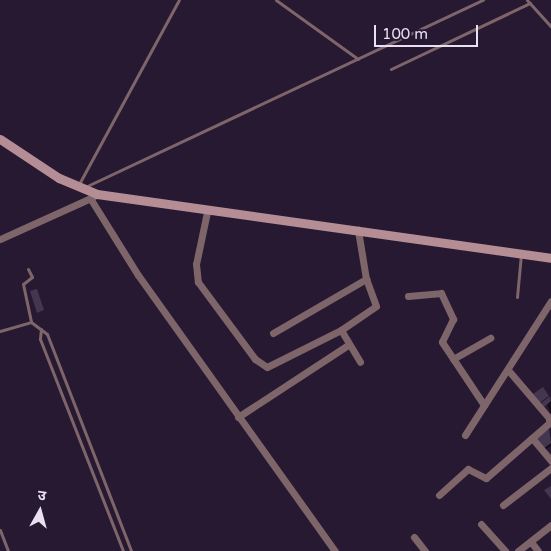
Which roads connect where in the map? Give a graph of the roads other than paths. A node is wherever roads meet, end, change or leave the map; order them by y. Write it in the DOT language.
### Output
graph roads {
  1 [pos="179,0"];
  2 [pos="276,0"];
  3 [pos="483,0"];
  4 [pos="528,2"];
  5 [pos="551,27"];
  6 [pos="358,59"];
  7 [pos="391,69"];
  8 [pos="0,139"];
  9 [pos="79,188"];
  10 [pos="94,196"];
  11 [pos="207,212"];
  12 [pos="358,230"];
  13 [pos="0,239"];
  14 [pos="521,254"];
  15 [pos="551,258"];
  16 [pos="28,269"];
  17 [pos="366,279"];
  18 [pos="408,296"];
  19 [pos="517,296"];
  20 [pos="551,301"];
  21 [pos="31,322"];
  22 [pos="41,328"];
  23 [pos="341,330"];
  24 [pos="0,331"];
  25 [pos="273,333"];
  26 [pos="490,338"];
  27 [pos="348,345"];
  28 [pos="453,359"];
  29 [pos="360,362"];
  30 [pos="508,370"];
  31 [pos="484,405"];
  32 [pos="238,417"];
  33 [pos="465,435"];
  34 [pos="532,438"];
  35 [pos="551,461"];
  36 [pos="551,468"];
  37 [pos="439,495"];
  38 [pos="503,505"];
  39 [pos="481,524"];
  40 [pos="551,525"];
  41 [pos="0,530"];
  42 [pos="414,537"];
  43 [pos="531,542"];
  44 [pos="8,551"];
  45 [pos="123,551"];
  46 [pos="131,551"];
  47 [pos="335,551"];
  48 [pos="425,551"];
  49 [pos="505,551"];
  50 [pos="518,551"];
  51 [pos="538,551"];
  1 -- 9 [label="lane"];
  2 -- 6 [label="lane"];
  3 -- 6 [label="lane"];
  4 -- 5 [label="lane"];
  4 -- 7 [label="lane"];
  6 -- 9 [label="lane"];
  8 -- 9 [label="main road"];
  9 -- 10 [label="main road"];
  10 -- 11 [label="main road"];
  10 -- 13 [label="street"];
  10 -- 32 [label="street"];
  11 -- 12 [label="main road"];
  11 -- 23 [label="street"];
  12 -- 14 [label="main road"];
  12 -- 17 [label="street"];
  14 -- 15 [label="main road"];
  14 -- 19 [label="lane"];
  16 -- 21 [label="lane"];
  17 -- 23 [label="street"];
  17 -- 25 [label="street"];
  18 -- 28 [label="street"];
  20 -- 30 [label="street"];
  21 -- 22 [label="lane"];
  21 -- 24 [label="lane"];
  22 -- 45 [label="lane"];
  22 -- 46 [label="lane"];
  23 -- 27 [label="street"];
  26 -- 28 [label="street"];
  27 -- 29 [label="street"];
  27 -- 32 [label="street"];
  28 -- 31 [label="street"];
  30 -- 31 [label="street"];
  30 -- 34 [label="street"];
  31 -- 33 [label="street"];
  32 -- 47 [label="street"];
  34 -- 35 [label="street"];
  34 -- 37 [label="street"];
  36 -- 38 [label="street"];
  39 -- 49 [label="street"];
  40 -- 43 [label="street"];
  41 -- 44 [label="lane"];
  42 -- 48 [label="street"];
  43 -- 50 [label="street"];
  43 -- 51 [label="street"];
}
